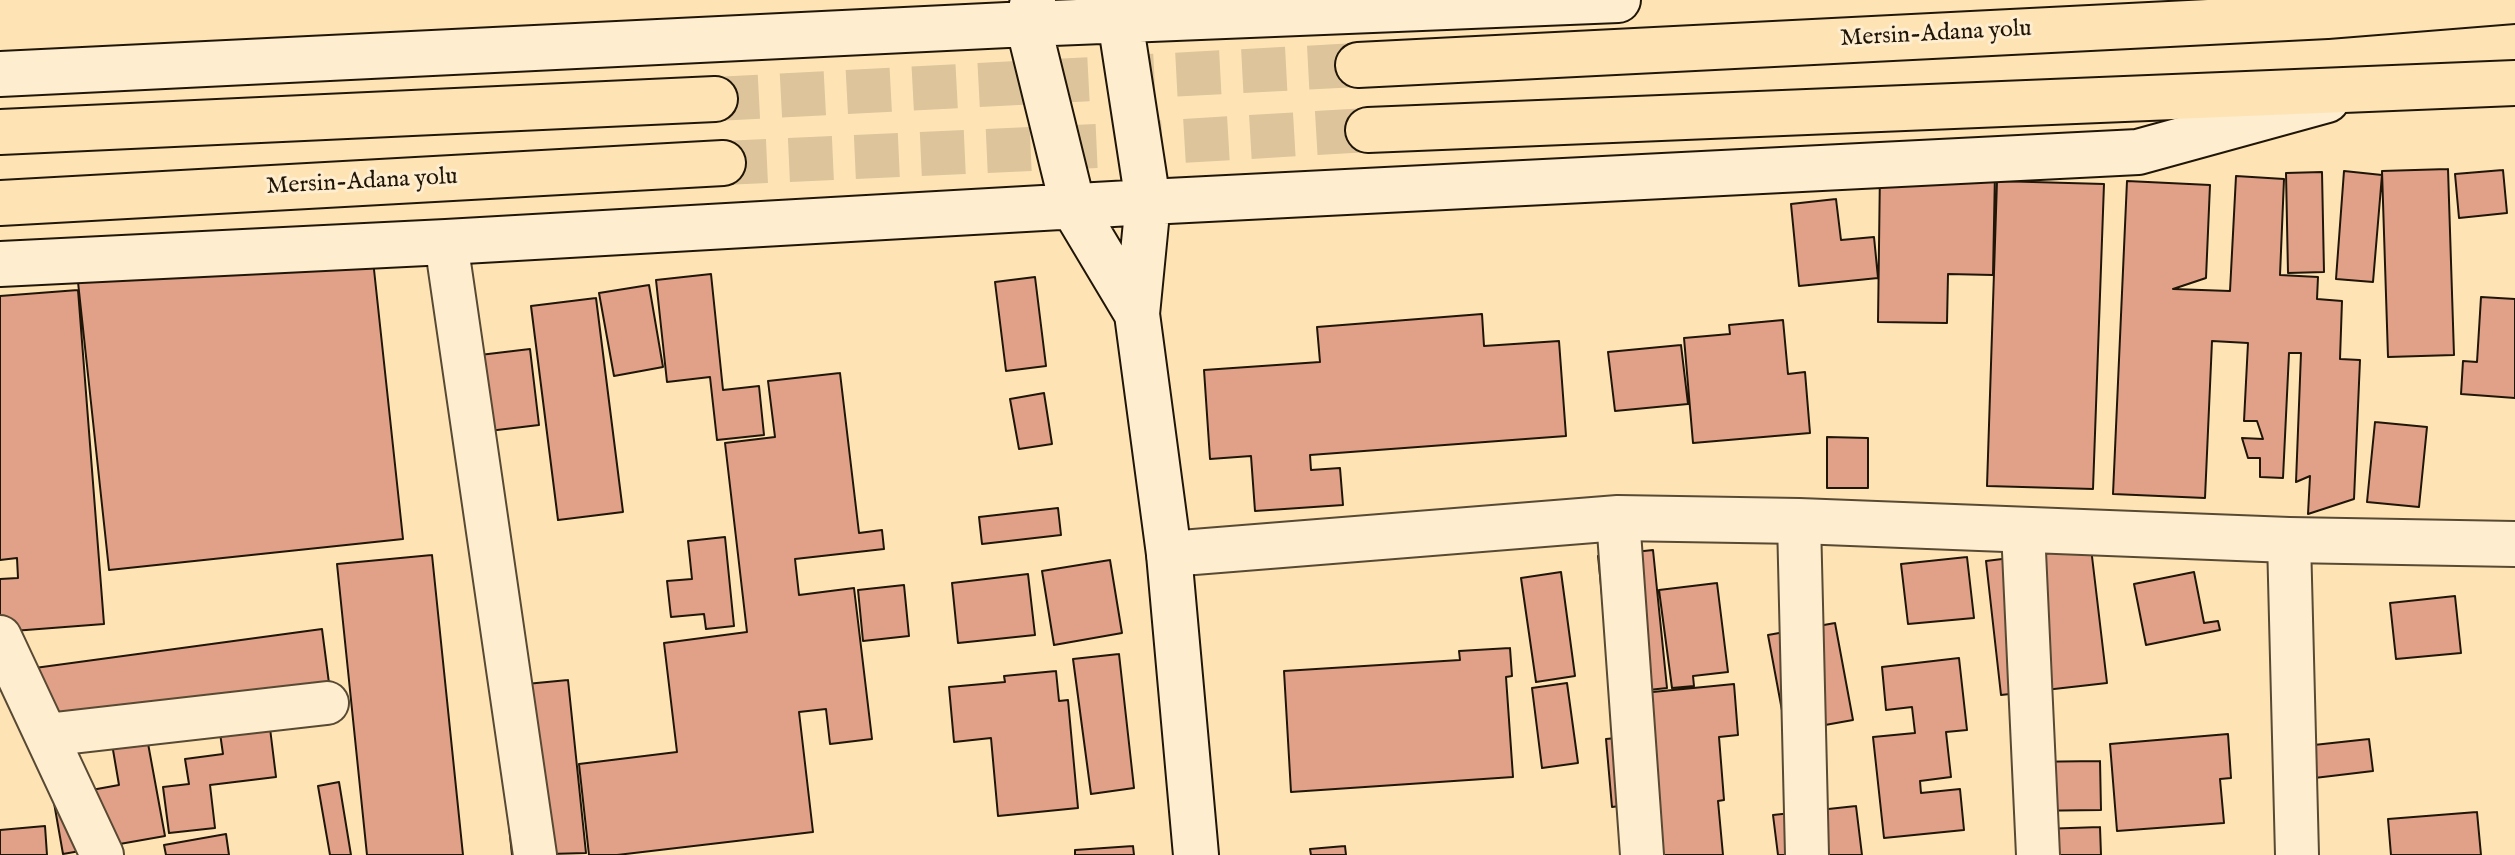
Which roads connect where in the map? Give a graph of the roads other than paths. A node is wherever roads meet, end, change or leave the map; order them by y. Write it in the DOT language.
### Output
graph roads {
  1 [pos="1618,0"];
  2 [pos="2247,0"];
  3 [pos="2515,1"];
  4 [pos="1115,10"];
  5 [pos="1031,12"];
  6 [pos="2327,16"];
  7 [pos="1358,65"];
  8 [pos="0,74"];
  9 [pos="2515,83"];
  10 [pos="2368,88"];
  11 [pos="715,99"];
  12 [pos="1368,130"];
  13 [pos="0,132"];
  14 [pos="723,163"];
  15 [pos="1148,202"];
  16 [pos="0,203"];
  17 [pos="1073,207"];
  18 [pos="446,242"];
  19 [pos="0,264"];
  20 [pos="1137,314"];
  21 [pos="1618,518"];
  22 [pos="1799,521"];
  23 [pos="2023,530"];
  24 [pos="2289,540"];
  25 [pos="2515,544"];
  26 [pos="1169,554"];
  27 [pos="0,637"];
  28 [pos="327,703"];
  29 [pos="46,735"];
  30 [pos="102,855"];
  31 [pos="535,855"];
  32 [pos="1196,855"];
  33 [pos="1642,855"];
  34 [pos="1807,855"];
  35 [pos="2038,855"];
  36 [pos="2297,855"];
  1 -- 4 [label="main road"];
  2 -- 6 [label="main road"];
  3 -- 6 [label="highway, Mersin-Adana yolu"];
  4 -- 5 [label="main road"];
  4 -- 15 [label="main road"];
  5 -- 8 [label="main road"];
  5 -- 17 [label="main road"];
  6 -- 7 [label="highway, Mersin-Adana yolu"];
  9 -- 10 [label="highway"];
  10 -- 12 [label="highway"];
  10 -- 15 [label="main road"];
  11 -- 13 [label="highway"];
  14 -- 16 [label="highway, Mersin-Adana yolu"];
  15 -- 17 [label="main road"];
  15 -- 20 [label="main road"];
  17 -- 18 [label="main road"];
  17 -- 20 [label="main road"];
  18 -- 19 [label="main road"];
  18 -- 31 [label="street"];
  20 -- 26 [label="main road"];
  21 -- 22 [label="main road"];
  21 -- 26 [label="main road"];
  21 -- 33 [label="street"];
  22 -- 23 [label="main road"];
  22 -- 34 [label="street"];
  23 -- 24 [label="main road"];
  23 -- 35 [label="street"];
  24 -- 25 [label="main road"];
  24 -- 36 [label="street"];
  26 -- 32 [label="main road"];
  27 -- 29 [label="street"];
  28 -- 29 [label="street"];
  29 -- 30 [label="street"];
}
